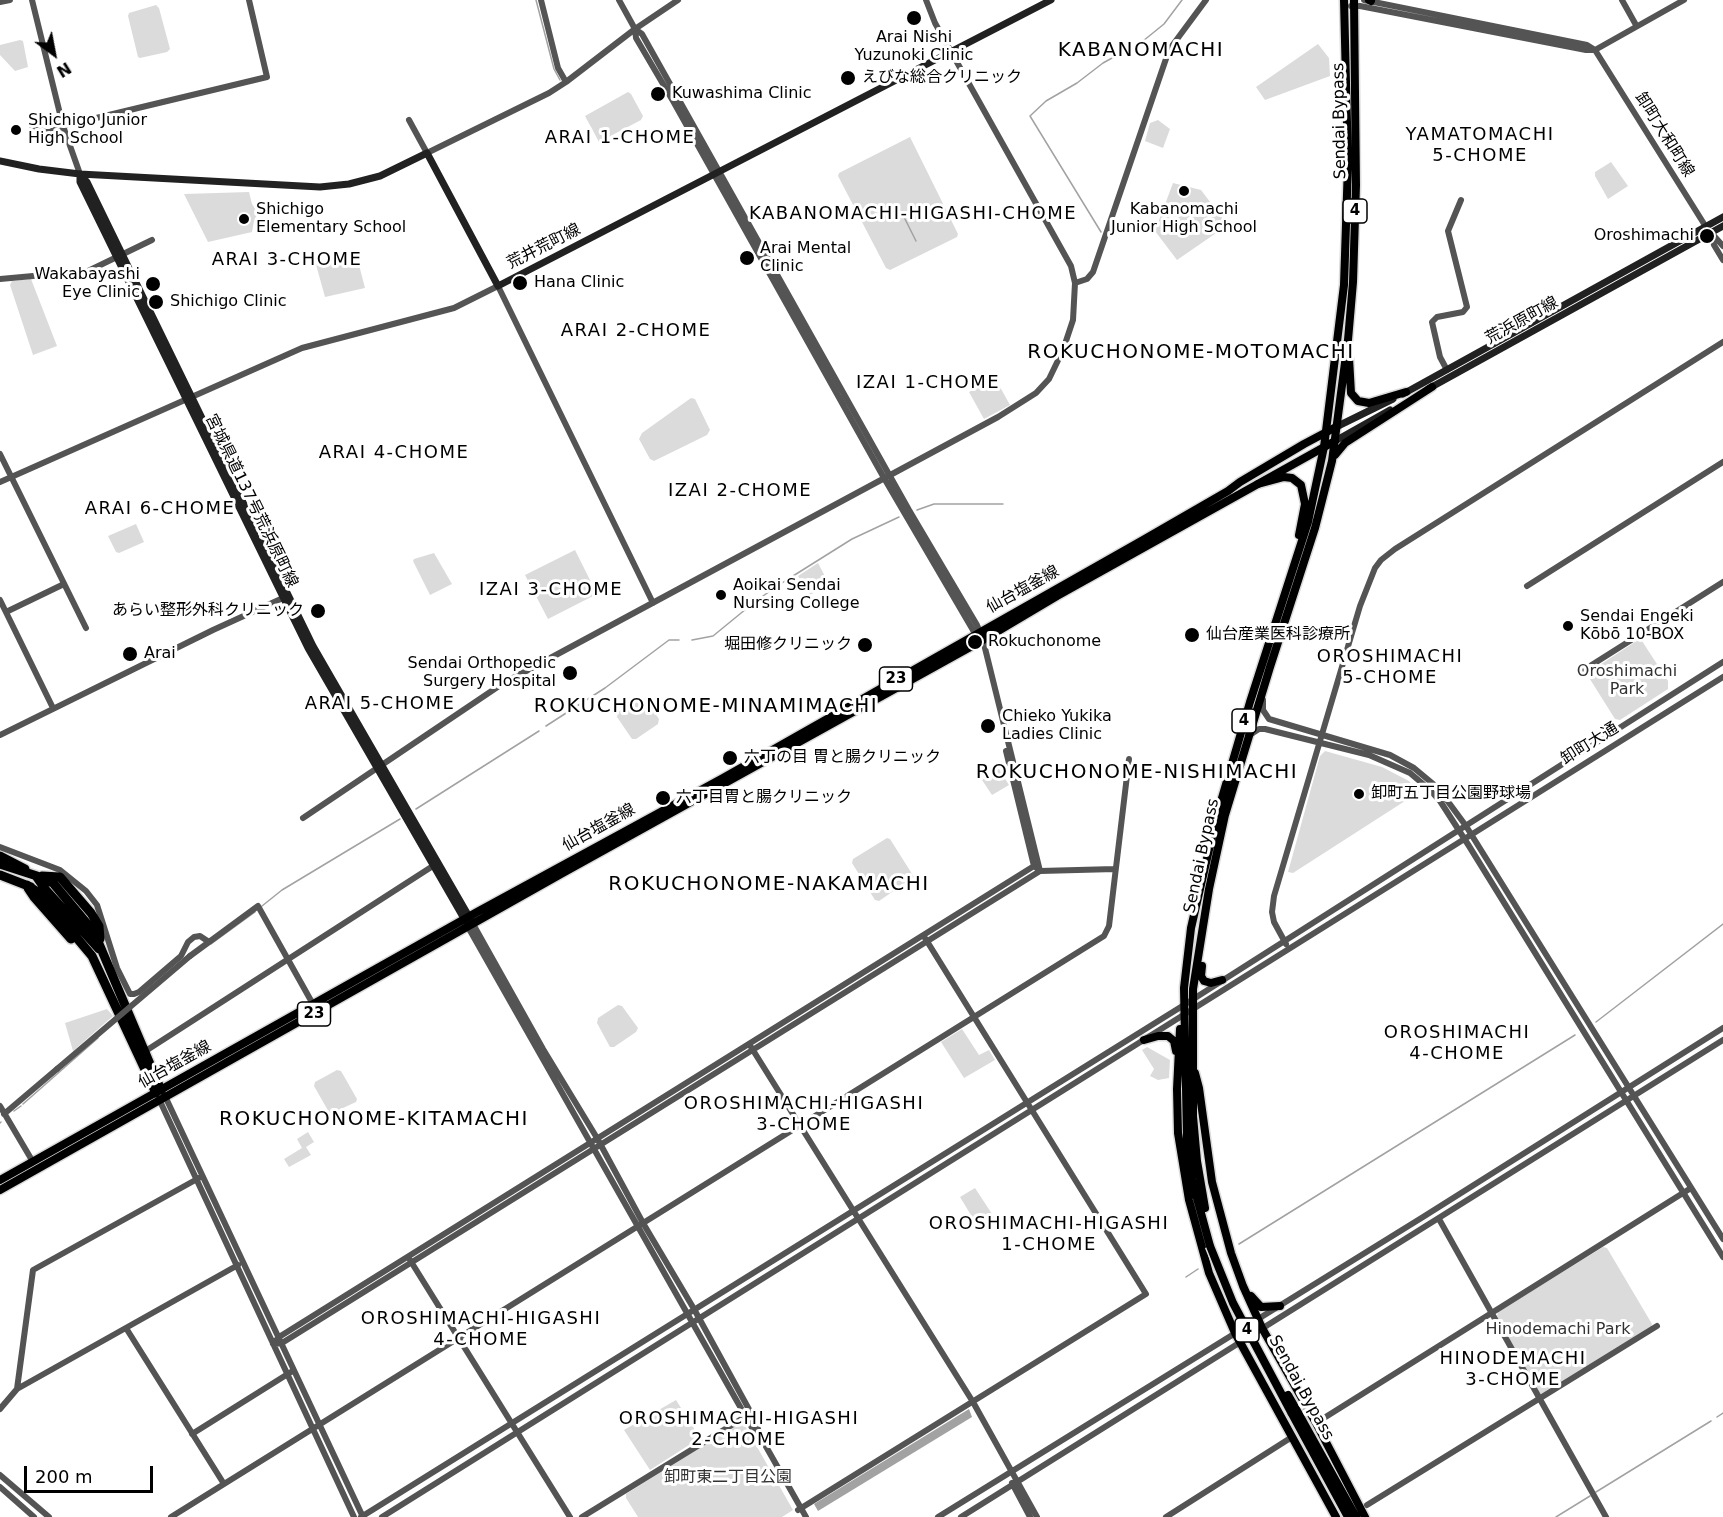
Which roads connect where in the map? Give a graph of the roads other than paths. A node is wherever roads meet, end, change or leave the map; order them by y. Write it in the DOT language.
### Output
graph roads {
  1 [pos="10,0"];
  2 [pos="32,0"];
  3 [pos="249,0"];
  4 [pos="541,0"];
  5 [pos="619,0"];
  6 [pos="678,0"];
  7 [pos="926,0"];
  8 [pos="1051,0"];
  9 [pos="1206,0"];
  10 [pos="1368,0"];
  11 [pos="1622,0"];
  12 [pos="1684,0"];
  13 [pos="0,2"];
  14 [pos="1349,3"];
  15 [pos="1636,26"];
  16 [pos="636,29"];
  17 [pos="1595,50"];
  18 [pos="951,52"];
  19 [pos="566,82"];
  20 [pos="409,120"];
  21 [pos="31,125"];
  22 [pos="63,126"];
  23 [pos="428,153"];
  24 [pos="0,161"];
  25 [pos="717,172"];
  26 [pos="80,174"];
  27 [pos="1461,200"];
  28 [pos="1723,217"];
  29 [pos="1723,226"];
  30 [pos="1708,230"];
  31 [pos="152,240"];
  32 [pos="1723,246"];
  33 [pos="119,256"];
  34 [pos="1723,260"];
  35 [pos="0,279"];
  36 [pos="1075,283"];
  37 [pos="498,286"];
  38 [pos="1348,340"];
  39 [pos="1723,342"];
  40 [pos="1447,370"];
  41 [pos="1432,387"];
  42 [pos="1406,392"];
  43 [pos="189,398"];
  44 [pos="1336,427"];
  45 [pos="1325,432"];
  46 [pos="1335,441"];
  47 [pos="1324,447"];
  48 [pos="0,454"];
  49 [pos="1332,460"];
  50 [pos="1723,462"];
  51 [pos="887,476"];
  52 [pos="12,477"];
  53 [pos="0,482"];
  54 [pos="1258,484"];
  55 [pos="1296,559"];
  56 [pos="1723,582"];
  57 [pos="64,584"];
  58 [pos="1527,586"];
  59 [pos="283,598"];
  60 [pos="0,600"];
  61 [pos="653,603"];
  62 [pos="6,612"];
  63 [pos="86,628"];
  64 [pos="980,637"];
  65 [pos="1723,662"];
  66 [pos="1270,667"];
  67 [pos="1579,673"];
  68 [pos="1723,677"];
  69 [pos="53,708"];
  70 [pos="0,735"];
  71 [pos="1320,735"];
  72 [pos="1248,737"];
  73 [pos="1318,743"];
  74 [pos="1129,759"];
  75 [pos="380,765"];
  76 [pos="303,818"];
  77 [pos="1462,828"];
  78 [pos="1471,835"];
  79 [pos="1465,839"];
  80 [pos="0,847"];
  81 [pos="0,856"];
  82 [pos="436,864"];
  83 [pos="0,866"];
  84 [pos="1037,868"];
  85 [pos="1115,869"];
  86 [pos="17,873"];
  87 [pos="0,875"];
  88 [pos="36,876"];
  89 [pos="60,877"];
  90 [pos="27,885"];
  91 [pos="40,892"];
  92 [pos="469,922"];
  93 [pos="925,938"];
  94 [pos="1285,941"];
  95 [pos="208,942"];
  96 [pos="1200,945"];
  97 [pos="1290,950"];
  98 [pos="96,953"];
  99 [pos="288,960"];
  100 [pos="1222,980"];
  101 [pos="1193,999"];
  102 [pos="314,1009"];
  103 [pos="1186,1011"];
  104 [pos="975,1017"];
  105 [pos="1723,1028"];
  106 [pos="1144,1040"];
  107 [pos="1723,1040"];
  108 [pos="751,1047"];
  109 [pos="144,1052"];
  110 [pos="1192,1061"];
  111 [pos="1179,1067"];
  112 [pos="1627,1088"];
  113 [pos="1621,1092"];
  114 [pos="161,1096"];
  115 [pos="1634,1097"];
  116 [pos="1627,1101"];
  117 [pos="1026,1102"];
  118 [pos="0,1106"];
  119 [pos="1032,1111"];
  120 [pos="4,1114"];
  121 [pos="800,1125"];
  122 [pos="596,1143"];
  123 [pos="33,1162"];
  124 [pos="198,1178"];
  125 [pos="0,1180"];
  126 [pos="1691,1188"];
  127 [pos="0,1190"];
  128 [pos="1683,1193"];
  129 [pos="852,1210"];
  130 [pos="858,1219"];
  131 [pos="1439,1219"];
  132 [pos="640,1225"];
  133 [pos="1723,1239"];
  134 [pos="1213,1245"];
  135 [pos="1723,1257"];
  136 [pos="410,1259"];
  137 [pos="244,1262"];
  138 [pos="237,1266"];
  139 [pos="1243,1286"];
  140 [pos="1280,1306"];
  141 [pos="691,1311"];
  142 [pos="1492,1313"];
  143 [pos="1258,1320"];
  144 [pos="696,1321"];
  145 [pos="1657,1326"];
  146 [pos="126,1328"];
  147 [pos="1262,1328"];
  148 [pos="1235,1333"];
  149 [pos="459,1338"];
  150 [pos="280,1340"];
  151 [pos="1240,1342"];
  152 [pos="273,1344"];
  153 [pos="294,1370"];
  154 [pos="288,1374"];
  155 [pos="17,1389"];
  156 [pos="1540,1399"];
  157 [pos="973,1402"];
  158 [pos="0,1408"];
  159 [pos="1293,1411"];
  160 [pos="748,1414"];
  161 [pos="1316,1422"];
  162 [pos="512,1423"];
  163 [pos="320,1424"];
  164 [pos="313,1428"];
  165 [pos="517,1432"];
  166 [pos="192,1434"];
  167 [pos="1293,1437"];
  168 [pos="1011,1473"];
  169 [pos="3,1478"];
  170 [pos="1015,1483"];
  171 [pos="224,1484"];
  172 [pos="0,1490"];
  173 [pos="1367,1505"];
  174 [pos="801,1513"];
  175 [pos="34,1517"];
  176 [pos="49,1517"];
  177 [pos="171,1517"];
  178 [pos="354,1517"];
  179 [pos="362,1517"];
  180 [pos="382,1517"];
  181 [pos="570,1517"];
  182 [pos="582,1517"];
  183 [pos="938,1517"];
  184 [pos="961,1517"];
  185 [pos="1030,1517"];
  186 [pos="1037,1517"];
  187 [pos="1166,1517"];
  188 [pos="1336,1517"];
  189 [pos="1348,1517"];
  190 [pos="1356,1517"];
  191 [pos="1366,1517"];
  192 [pos="1606,1517"];
  1 -- 13 [label="street"];
  2 -- 22 [label="street"];
  3 -- 22 [label="street"];
  4 -- 19 [label="street"];
  5 -- 16 [label="street"];
  6 -- 16 [label="street"];
  7 -- 18 [label="street"];
  8 -- 18 [label="main road, 荒井荒町線"];
  9 -- 36 [label="street"];
  10 -- 17 [label="street"];
  11 -- 15 [label="street"];
  12 -- 15 [label="street"];
  14 -- 17 [label="street"];
  14 -- 38 [label="main road, Sendai Bypass / 4"];
  14 -- 45 [label="main road, Sendai Bypass / 4"];
  15 -- 17 [label="street"];
  16 -- 19 [label="street"];
  16 -- 25 [label="street"];
  17 -- 30 [label="street, 卸町大和町線"];
  18 -- 25 [label="main road, 荒井荒町線"];
  18 -- 36 [label="street"];
  19 -- 23 [label="street"];
  20 -- 23 [label="street"];
  21 -- 22 [label="street"];
  22 -- 26 [label="street"];
  23 -- 26 [label="main road"];
  23 -- 37 [label="main road, 荒井荒町線"];
  24 -- 26 [label="main road"];
  25 -- 37 [label="main road, 荒井荒町線"];
  25 -- 51 [label="street"];
  26 -- 33 [label="main road, 宮城県道137号荒浜原町線"];
  27 -- 40 [label="street"];
  28 -- 30 [label="main road, 荒浜原町線"];
  29 -- 30 [label="main road, 荒浜原町線"];
  30 -- 32 [label="street, 卸町大和町線"];
  30 -- 34 [label="street, 卸町大和町線"];
  30 -- 40 [label="main road, 荒浜原町線"];
  30 -- 41 [label="main road, 荒浜原町線"];
  31 -- 33 [label="street"];
  33 -- 35 [label="street"];
  33 -- 43 [label="main road, 宮城県道137号荒浜原町線"];
  36 -- 51 [label="street"];
  37 -- 43 [label="street"];
  37 -- 61 [label="street"];
  38 -- 42 [label="main road"];
  38 -- 44 [label="main road, Sendai Bypass / 4"];
  39 -- 71 [label="street"];
  40 -- 42 [label="main road, 荒浜原町線"];
  41 -- 46 [label="main road, 荒浜原町線"];
  41 -- 49 [label="main road"];
  42 -- 44 [label="main road, 荒浜原町線"];
  43 -- 52 [label="street"];
  43 -- 59 [label="main road, 宮城県道137号荒浜原町線"];
  43 -- 75 [label="main road, 宮城県道137号荒浜原町線"];
  44 -- 45 [label="main road, 仙台塩釜線 / 23"];
  44 -- 46 [label="main road, Sendai Bypass / 4"];
  45 -- 47 [label="main road, Sendai Bypass / 4"];
  45 -- 64 [label="main road, 仙台塩釜線 / 23"];
  46 -- 47 [label="main road, 仙台塩釜線 / 23"];
  46 -- 49 [label="main road, Sendai Bypass / 4"];
  47 -- 54 [label="main road, 仙台塩釜線 / 23"];
  47 -- 55 [label="main road, Sendai Bypass / 4"];
  48 -- 52 [label="street"];
  49 -- 66 [label="main road, Sendai Bypass / 4"];
  50 -- 58 [label="street"];
  51 -- 61 [label="street"];
  51 -- 64 [label="street"];
  52 -- 53 [label="street"];
  52 -- 57 [label="street"];
  54 -- 55 [label="main road"];
  54 -- 64 [label="main road, 仙台塩釜線 / 23"];
  55 -- 103 [label="main road, Sendai Bypass / 4"];
  56 -- 67 [label="street"];
  57 -- 62 [label="street"];
  57 -- 63 [label="street"];
  59 -- 69 [label="street"];
  59 -- 75 [label="main road, 宮城県道137号荒浜原町線"];
  60 -- 62 [label="street"];
  61 -- 75 [label="street"];
  62 -- 69 [label="street"];
  64 -- 84 [label="street"];
  64 -- 92 [label="main road, 仙台塩釜線 / 23"];
  65 -- 77 [label="street"];
  66 -- 71 [label="street"];
  66 -- 72 [label="main road, Sendai Bypass / 4"];
  68 -- 78 [label="street, 卸町大通"];
  69 -- 70 [label="street"];
  71 -- 73 [label="street"];
  71 -- 77 [label="street"];
  72 -- 73 [label="street"];
  72 -- 96 [label="main road, Sendai Bypass / 4"];
  73 -- 77 [label="street"];
  73 -- 94 [label="street"];
  74 -- 85 [label="street"];
  75 -- 76 [label="street"];
  75 -- 82 [label="main road, 宮城県道137号荒浜原町線"];
  77 -- 78 [label="street"];
  77 -- 79 [label="street"];
  77 -- 94 [label="street"];
  78 -- 79 [label="street, 卸町大通"];
  78 -- 112 [label="street"];
  79 -- 97 [label="street, 卸町大通"];
  79 -- 113 [label="street"];
  80 -- 95 [label="street"];
  81 -- 86 [label="highway"];
  82 -- 92 [label="main road, 宮城県道137号荒浜原町線"];
  82 -- 99 [label="street"];
  83 -- 86 [label="highway"];
  84 -- 85 [label="street"];
  84 -- 93 [label="street"];
  85 -- 104 [label="street"];
  86 -- 87 [label="highway"];
  86 -- 88 [label="highway"];
  86 -- 89 [label="highway"];
  86 -- 90 [label="highway"];
  86 -- 91 [label="highway"];
  88 -- 89 [label="highway"];
  88 -- 91 [label="highway"];
  88 -- 98 [label="highway"];
  89 -- 98 [label="highway"];
  90 -- 91 [label="highway"];
  90 -- 98 [label="highway"];
  91 -- 98 [label="highway"];
  91 -- 98 [label="highway"];
  92 -- 102 [label="main road, 仙台塩釜線 / 23"];
  92 -- 122 [label="street"];
  93 -- 104 [label="street"];
  93 -- 108 [label="street"];
  94 -- 97 [label="street"];
  94 -- 100 [label="street"];
  95 -- 99 [label="street"];
  95 -- 120 [label="street, bridge"];
  96 -- 100 [label="main road"];
  96 -- 101 [label="main road, Sendai Bypass / 4"];
  97 -- 103 [label="street, 卸町大通"];
  98 -- 109 [label="highway"];
  98 -- 114 [label="highway"];
  99 -- 102 [label="street"];
  99 -- 109 [label="street"];
  100 -- 101 [label="street"];
  101 -- 103 [label="main road, Sendai Bypass / 4"];
  102 -- 114 [label="main road, 仙台塩釜線 / 23"];
  103 -- 106 [label="street"];
  103 -- 110 [label="main road, Sendai Bypass / 4"];
  103 -- 111 [label="main road, 4"];
  103 -- 117 [label="street"];
  103 -- 134 [label="main road, Sendai Bypass / 4"];
  104 -- 117 [label="street"];
  104 -- 121 [label="street"];
  105 -- 112 [label="street"];
  106 -- 111 [label="main road"];
  106 -- 119 [label="street"];
  107 -- 115 [label="street"];
  108 -- 121 [label="street"];
  108 -- 122 [label="street"];
  109 -- 114 [label="highway"];
  110 -- 134 [label="main road, Sendai Bypass / 4"];
  110 -- 139 [label="main road, 4"];
  111 -- 148 [label="main road, 4"];
  112 -- 113 [label="street"];
  112 -- 115 [label="street"];
  113 -- 116 [label="street"];
  113 -- 140 [label="street"];
  114 -- 123 [label="main road, 仙台塩釜線 / 23"];
  114 -- 124 [label="street"];
  114 -- 127 [label="main road, 仙台塩釜線 / 23"];
  115 -- 116 [label="street"];
  115 -- 126 [label="street"];
  116 -- 128 [label="street"];
  116 -- 131 [label="street"];
  117 -- 119 [label="street"];
  117 -- 129 [label="street"];
  118 -- 120 [label="street"];
  119 -- 130 [label="street"];
  119 -- 157 [label="street"];
  120 -- 123 [label="street"];
  121 -- 129 [label="street"];
  121 -- 132 [label="street"];
  122 -- 132 [label="street"];
  122 -- 136 [label="street"];
  123 -- 125 [label="main road, 仙台塩釜線 / 23"];
  124 -- 137 [label="street"];
  124 -- 138 [label="street"];
  124 -- 155 [label="street"];
  126 -- 128 [label="street"];
  126 -- 133 [label="street"];
  128 -- 135 [label="street"];
  128 -- 142 [label="street"];
  129 -- 130 [label="street"];
  129 -- 141 [label="street"];
  130 -- 144 [label="street"];
  130 -- 157 [label="street"];
  131 -- 142 [label="street"];
  131 -- 147 [label="street"];
  132 -- 141 [label="street"];
  132 -- 149 [label="street"];
  134 -- 159 [label="main road, Sendai Bypass / 4, bridge"];
  136 -- 149 [label="street"];
  136 -- 150 [label="street"];
  137 -- 138 [label="street"];
  137 -- 150 [label="street"];
  138 -- 146 [label="street"];
  138 -- 152 [label="street"];
  139 -- 140 [label="main road"];
  139 -- 143 [label="main road, 4"];
  140 -- 143 [label="street"];
  141 -- 144 [label="street"];
  141 -- 162 [label="street"];
  142 -- 156 [label="street"];
  142 -- 161 [label="street"];
  143 -- 147 [label="main road, 4"];
  143 -- 148 [label="street"];
  144 -- 160 [label="street"];
  144 -- 165 [label="street"];
  145 -- 156 [label="street"];
  146 -- 155 [label="street"];
  146 -- 166 [label="street"];
  147 -- 151 [label="street"];
  147 -- 161 [label="main road, 4"];
  148 -- 151 [label="main road, 4"];
  148 -- 168 [label="street"];
  149 -- 162 [label="street"];
  149 -- 163 [label="street"];
  150 -- 152 [label="street"];
  150 -- 153 [label="street"];
  151 -- 167 [label="main road, 4"];
  151 -- 170 [label="street"];
  152 -- 154 [label="street"];
  153 -- 154 [label="street"];
  153 -- 163 [label="street"];
  154 -- 164 [label="street"];
  154 -- 166 [label="street"];
  155 -- 158 [label="street"];
  156 -- 173 [label="street"];
  156 -- 192 [label="street"];
  157 -- 168 [label="street"];
  157 -- 174 [label="street"];
  159 -- 189 [label="main road, Sendai Bypass / 4"];
  159 -- 190 [label="main road, Sendai Bypass / 4"];
  160 -- 174 [label="street"];
  160 -- 182 [label="street"];
  161 -- 191 [label="main road, 4"];
  162 -- 165 [label="street"];
  162 -- 179 [label="street"];
  163 -- 164 [label="street"];
  163 -- 179 [label="street"];
  164 -- 171 [label="street"];
  164 -- 178 [label="street"];
  165 -- 180 [label="street"];
  165 -- 181 [label="street"];
  166 -- 171 [label="street"];
  167 -- 187 [label="street"];
  167 -- 188 [label="main road, 4"];
  168 -- 170 [label="street"];
  168 -- 183 [label="street"];
  169 -- 172 [label="street"];
  169 -- 176 [label="street"];
  170 -- 184 [label="street"];
  170 -- 185 [label="street"];
  170 -- 186 [label="street"];
  171 -- 177 [label="street"];
  172 -- 175 [label="street"];
}
